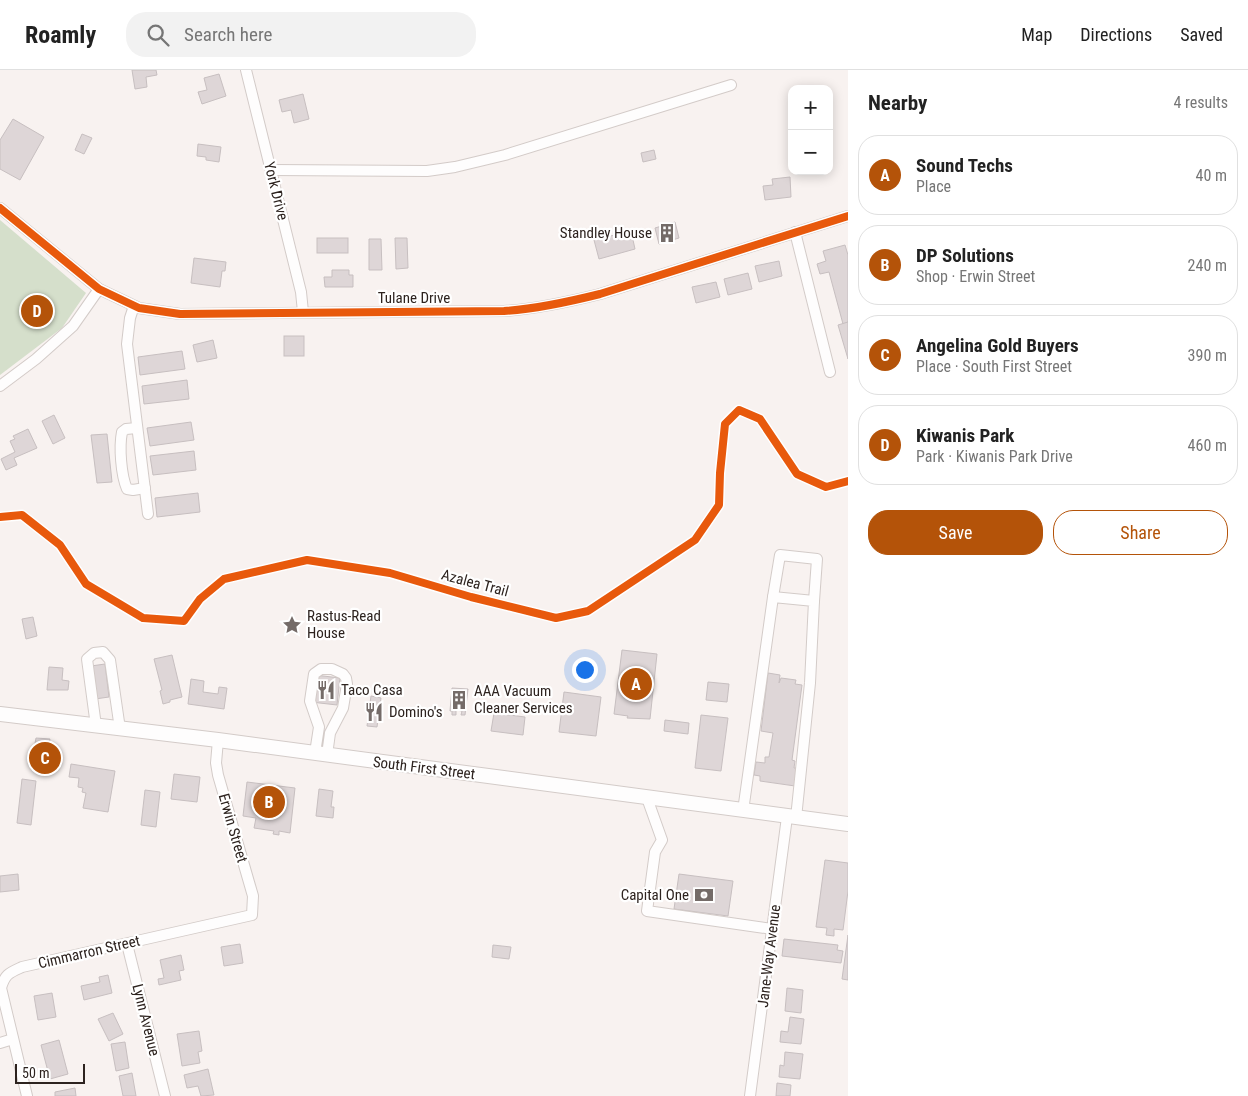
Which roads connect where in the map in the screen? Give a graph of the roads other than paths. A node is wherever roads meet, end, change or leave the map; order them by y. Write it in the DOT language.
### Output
graph roads {
  1 [pos="246,70"];
  2 [pos="731,85"];
  3 [pos="271,170"];
  4 [pos="0,208"];
  5 [pos="848,216"];
  6 [pos="795,232"];
  7 [pos="99,289"];
  8 [pos="134,306"];
  9 [pos="303,312"];
  10 [pos="830,372"];
  11 [pos="0,386"];
  12 [pos="137,428"];
  13 [pos="145,488"];
  14 [pos="148,514"];
  15 [pos="773,597"];
  16 [pos="814,601"];
  17 [pos="0,714"];
  18 [pos="96,726"];
  19 [pos="120,729"];
  20 [pos="218,740"];
  21 [pos="321,754"];
  22 [pos="647,798"];
  23 [pos="743,811"];
  24 [pos="791,817"];
  25 [pos="848,824"];
  26 [pos="252,915"];
  27 [pos="772,929"];
  28 [pos="127,944"];
  29 [pos="13,1039"];
  30 [pos="0,1042"];
  31 [pos="27,1096"];
  32 [pos="165,1096"];
  33 [pos="750,1096"];
  1 -- 3 [label="street, York Drive"];
  2 -- 3 [label="street"];
  3 -- 9 [label="street, York Drive"];
  4 -- 7 [label="street, Tulane Drive"];
  5 -- 6 [label="street, Tulane Drive"];
  6 -- 9 [label="street, Tulane Drive"];
  6 -- 10 [label="street"];
  7 -- 8 [label="street, Tulane Drive"];
  7 -- 11 [label="street"];
  8 -- 9 [label="street, Tulane Drive"];
  8 -- 12 [label="street"];
  12 -- 13 [label="street"];
  12 -- 13 [label="street"];
  13 -- 14 [label="street"];
  15 -- 16 [label="street"];
  15 -- 16 [label="street, Jane-Way Avenue"];
  15 -- 23 [label="street"];
  16 -- 24 [label="street, Jane-Way Avenue"];
  17 -- 18 [label="main road, South First Street"];
  18 -- 19 [label="main road, South First Street"];
  18 -- 19 [label="street"];
  19 -- 20 [label="main road, South First Street"];
  20 -- 21 [label="main road, South First Street"];
  20 -- 26 [label="street, Erwin Street"];
  21 -- 21 [label="street"];
  21 -- 22 [label="main road, South First Street"];
  22 -- 23 [label="main road, South First Street"];
  22 -- 27 [label="street"];
  23 -- 24 [label="main road, South First Street"];
  24 -- 25 [label="main road, South First Street"];
  24 -- 27 [label="street, Jane-Way Avenue"];
  26 -- 28 [label="street, Cimmarron Street"];
  27 -- 33 [label="street, Jane-Way Avenue"];
  28 -- 29 [label="street, Cimmarron Street"];
  28 -- 32 [label="street, Lynn Avenue"];
  29 -- 30 [label="street"];
  29 -- 31 [label="street, Cimmarron Street"];
}
